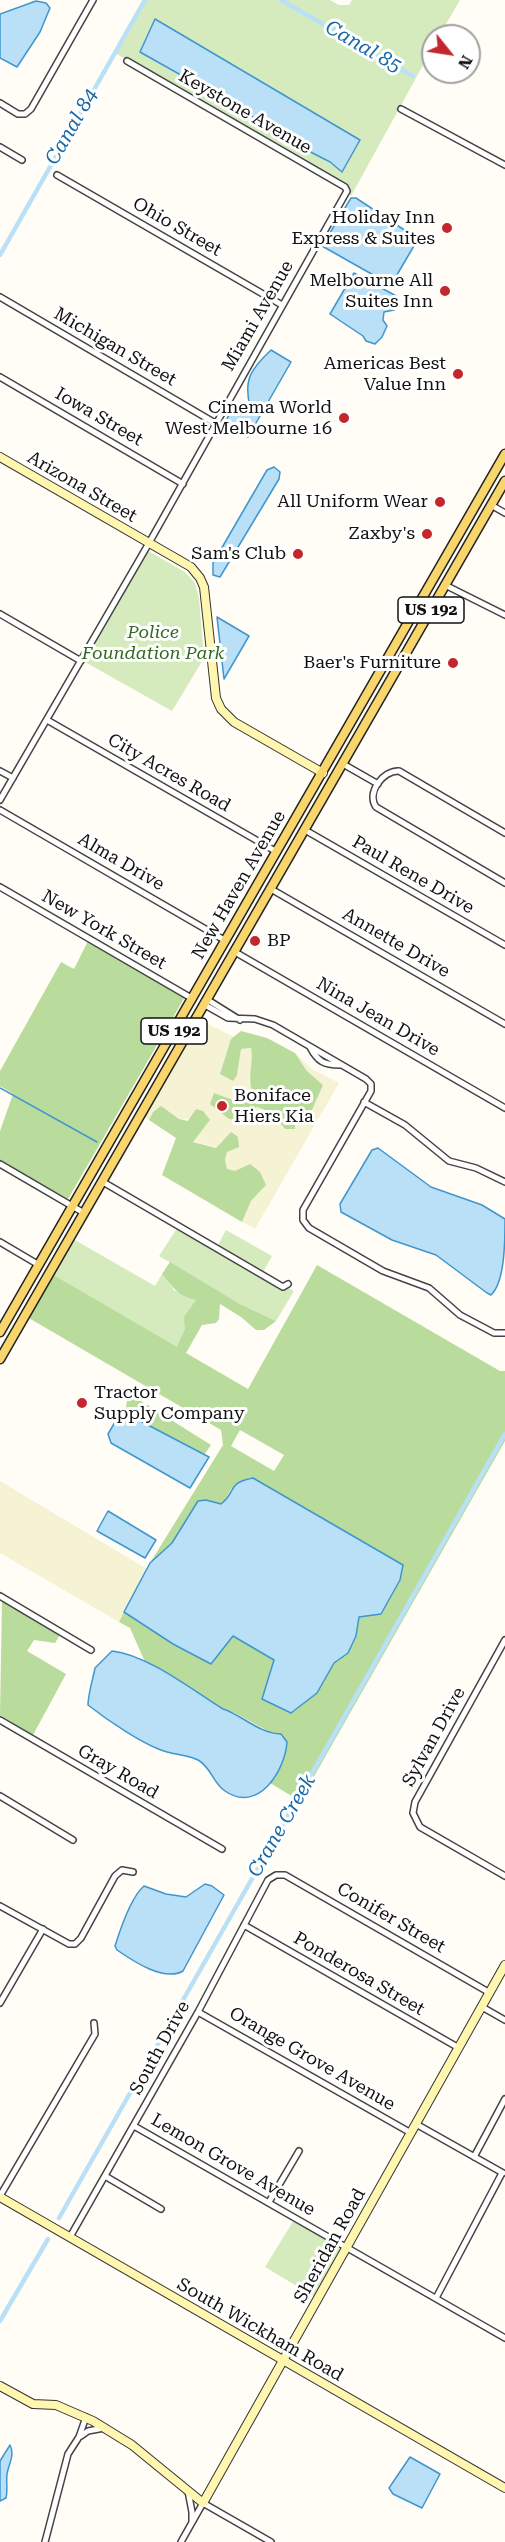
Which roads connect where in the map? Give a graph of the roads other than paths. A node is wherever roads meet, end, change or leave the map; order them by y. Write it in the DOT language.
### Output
graph roads {
  1 [pos="93,0"];
  2 [pos="126,61"];
  3 [pos="0,103"];
  4 [pos="401,109"];
  5 [pos="0,147"];
  6 [pos="22,160"];
  7 [pos="505,165"];
  8 [pos="57,175"];
  9 [pos="347,191"];
  10 [pos="0,297"];
  11 [pos="282,305"];
  12 [pos="0,377"];
  13 [pos="215,423"];
  14 [pos="505,454"];
  15 [pos="0,457"];
  16 [pos="489,481"];
  17 [pos="505,481"];
  18 [pos="183,484"];
  19 [pos="481,496"];
  20 [pos="491,505"];
  21 [pos="505,513"];
  22 [pos="483,520"];
  23 [pos="149,543"];
  24 [pos="446,558"];
  25 [pos="430,584"];
  26 [pos="446,585"];
  27 [pos="432,609"];
  28 [pos="0,614"];
  29 [pos="505,615"];
  30 [pos="81,661"];
  31 [pos="382,669"];
  32 [pos="392,678"];
  33 [pos="47,720"];
  34 [pos="341,740"];
  35 [pos="343,764"];
  36 [pos="0,771"];
  37 [pos="323,772"];
  38 [pos="13,778"];
  39 [pos="378,784"];
  40 [pos="326,793"];
  41 [pos="0,800"];
  42 [pos="302,809"];
  43 [pos="0,810"];
  44 [pos="305,830"];
  45 [pos="505,833"];
  46 [pos="277,852"];
  47 [pos="279,876"];
  48 [pos="505,883"];
  49 [pos="0,887"];
  50 [pos="271,889"];
  51 [pos="226,941"];
  52 [pos="505,945"];
  53 [pos="235,952"];
  54 [pos="202,983"];
  55 [pos="193,999"];
  56 [pos="206,1002"];
  57 [pos="195,1022"];
  58 [pos="505,1024"];
  59 [pos="309,1046"];
  60 [pos="325,1054"];
  61 [pos="321,1062"];
  62 [pos="341,1065"];
  63 [pos="135,1099"];
  64 [pos="364,1102"];
  65 [pos="505,1108"];
  66 [pos="126,1115"];
  67 [pos="138,1122"];
  68 [pos="129,1137"];
  69 [pos="0,1164"];
  70 [pos="103,1182"];
  71 [pos="505,1182"];
  72 [pos="73,1206"];
  73 [pos="84,1214"];
  74 [pos="0,1242"];
  75 [pos="39,1265"];
  76 [pos="288,1284"];
  77 [pos="41,1287"];
  78 [pos="2,1325"];
  79 [pos="505,1333"];
  80 [pos="5,1349"];
  81 [pos="0,1359"];
  82 [pos="0,1596"];
  83 [pos="505,1640"];
  84 [pos="91,1650"];
  85 [pos="0,1720"];
  86 [pos="0,1796"];
  87 [pos="73,1840"];
  88 [pos="222,1849"];
  89 [pos="133,1872"];
  90 [pos="276,1875"];
  91 [pos="505,1876"];
  92 [pos="0,1906"];
  93 [pos="244,1925"];
  94 [pos="43,1929"];
  95 [pos="505,1965"];
  96 [pos="489,1993"];
  97 [pos="0,2003"];
  98 [pos="482,2007"];
  99 [pos="198,2012"];
  100 [pos="505,2020"];
  101 [pos="94,2023"];
  102 [pos="459,2048"];
  103 [pos="505,2099"];
  104 [pos="416,2124"];
  105 [pos="134,2126"];
  106 [pos="411,2133"];
  107 [pos="299,2151"];
  108 [pos="474,2157"];
  109 [pos="504,2174"];
  110 [pos="105,2176"];
  111 [pos="0,2197"];
  112 [pos="269,2202"];
  113 [pos="161,2209"];
  114 [pos="70,2237"];
  115 [pos="347,2247"];
  116 [pos="436,2298"];
  117 [pos="505,2338"];
  118 [pos="284,2361"];
  119 [pos="0,2386"];
  120 [pos="86,2417"];
  121 [pos="104,2428"];
  122 [pos="79,2437"];
  123 [pos="505,2488"];
  124 [pos="188,2491"];
  125 [pos="203,2503"];
  126 [pos="192,2524"];
  127 [pos="45,2542"];
  128 [pos="181,2542"];
  129 [pos="271,2542"];
  1 -- 3 [label="street"];
  2 -- 9 [label="street, Keystone Avenue"];
  4 -- 7 [label="street"];
  5 -- 6 [label="street"];
  8 -- 11 [label="street, Ohio Street"];
  9 -- 11 [label="street, Miami Avenue"];
  10 -- 13 [label="street, Michigan Street"];
  11 -- 13 [label="street, Miami Avenue"];
  12 -- 18 [label="street, Iowa Street"];
  13 -- 18 [label="street, Miami Avenue"];
  14 -- 16 [label="main road, New Haven Avenue / US 192"];
  15 -- 23 [label="street, Arizona Street"];
  16 -- 19 [label="main road, New Haven Avenue / US 192"];
  16 -- 20 [label="main road"];
  17 -- 20 [label="main road, New Haven Avenue / US 192"];
  18 -- 23 [label="street, Miami Avenue"];
  19 -- 22 [label="main road"];
  19 -- 24 [label="main road, New Haven Avenue / US 192"];
  20 -- 21 [label="street"];
  20 -- 22 [label="main road, New Haven Avenue / US 192"];
  22 -- 26 [label="main road, New Haven Avenue / US 192"];
  23 -- 30 [label="street, Miami Avenue"];
  23 -- 37 [label="street, Arizona Street"];
  24 -- 25 [label="main road, New Haven Avenue / US 192"];
  24 -- 26 [label="main road"];
  25 -- 27 [label="main road"];
  25 -- 31 [label="main road, New Haven Avenue / US 192"];
  26 -- 27 [label="main road, New Haven Avenue / US 192"];
  26 -- 29 [label="street"];
  27 -- 32 [label="main road, New Haven Avenue / US 192"];
  28 -- 30 [label="street"];
  30 -- 33 [label="street, Miami Avenue"];
  31 -- 32 [label="main road"];
  31 -- 34 [label="main road, New Haven Avenue / US 192"];
  32 -- 35 [label="main road, New Haven Avenue / US 192"];
  33 -- 38 [label="street, Miami Avenue"];
  33 -- 46 [label="street, City Acres Road"];
  34 -- 35 [label="main road"];
  34 -- 37 [label="main road, New Haven Avenue / US 192"];
  35 -- 39 [label="street"];
  35 -- 40 [label="main road, New Haven Avenue / US 192"];
  36 -- 38 [label="street"];
  37 -- 40 [label="main road"];
  37 -- 42 [label="main road, New Haven Avenue / US 192"];
  38 -- 41 [label="street, Miami Avenue"];
  39 -- 45 [label="street"];
  39 -- 48 [label="street"];
  40 -- 44 [label="main road, New Haven Avenue / US 192"];
  42 -- 44 [label="main road"];
  42 -- 46 [label="main road, New Haven Avenue / US 192"];
  43 -- 51 [label="street, Alma Drive"];
  44 -- 47 [label="main road, New Haven Avenue / US 192"];
  44 -- 52 [label="street, Paul Rene Drive"];
  46 -- 47 [label="main road"];
  46 -- 51 [label="main road, New Haven Avenue / US 192"];
  47 -- 50 [label="main road, New Haven Avenue / US 192"];
  49 -- 55 [label="street, New York Street"];
  50 -- 53 [label="main road, New Haven Avenue / US 192"];
  50 -- 58 [label="street, Annette Drive"];
  51 -- 53 [label="main road"];
  51 -- 54 [label="main road, New Haven Avenue / US 192"];
  53 -- 56 [label="main road, New Haven Avenue / US 192"];
  53 -- 65 [label="street, Nina Jean Drive"];
  54 -- 55 [label="main road, New Haven Avenue / US 192"];
  54 -- 56 [label="main road"];
  55 -- 57 [label="main road"];
  55 -- 63 [label="main road, New Haven Avenue / US 192"];
  56 -- 57 [label="main road, New Haven Avenue / US 192"];
  56 -- 59 [label="street"];
  57 -- 67 [label="main road, New Haven Avenue / US 192"];
  59 -- 60 [label="street"];
  59 -- 61 [label="street"];
  60 -- 61 [label="street"];
  60 -- 62 [label="street"];
  61 -- 62 [label="street"];
  62 -- 64 [label="street"];
  63 -- 66 [label="main road, New Haven Avenue / US 192"];
  63 -- 67 [label="main road"];
  64 -- 71 [label="street"];
  64 -- 79 [label="street"];
  66 -- 68 [label="main road"];
  66 -- 72 [label="main road, New Haven Avenue / US 192"];
  67 -- 68 [label="main road, New Haven Avenue / US 192"];
  68 -- 70 [label="main road, New Haven Avenue / US 192"];
  69 -- 72 [label="street"];
  70 -- 73 [label="main road, New Haven Avenue / US 192"];
  70 -- 76 [label="street"];
  72 -- 73 [label="street"];
  72 -- 75 [label="main road, New Haven Avenue / US 192"];
  73 -- 77 [label="main road, New Haven Avenue / US 192"];
  74 -- 75 [label="street"];
  75 -- 77 [label="main road"];
  75 -- 78 [label="main road, New Haven Avenue / US 192"];
  77 -- 80 [label="main road, New Haven Avenue / US 192"];
  78 -- 80 [label="main road"];
  80 -- 81 [label="main road, New Haven Avenue / US 192"];
  82 -- 84 [label="street"];
  83 -- 91 [label="street, Sylvan Drive"];
  85 -- 88 [label="street, Gray Road"];
  86 -- 87 [label="street"];
  89 -- 94 [label="street"];
  90 -- 93 [label="street, South Drive"];
  90 -- 96 [label="street, Conifer Street"];
  92 -- 94 [label="street"];
  93 -- 99 [label="street, South Drive"];
  93 -- 102 [label="street, Ponderosa Street"];
  94 -- 97 [label="street"];
  95 -- 96 [label="street, Sheridan Road"];
  96 -- 98 [label="street, Sheridan Road"];
  98 -- 100 [label="street"];
  98 -- 102 [label="street, Sheridan Road"];
  99 -- 105 [label="street, South Drive"];
  99 -- 106 [label="street, Orange Grove Avenue"];
  101 -- 111 [label="street"];
  102 -- 104 [label="street, Sheridan Road"];
  103 -- 108 [label="street"];
  104 -- 106 [label="street, Sheridan Road"];
  104 -- 108 [label="street"];
  105 -- 110 [label="street, South Drive"];
  105 -- 112 [label="street, Lemon Grove Avenue"];
  106 -- 115 [label="street, Sheridan Road"];
  107 -- 112 [label="street"];
  108 -- 109 [label="street"];
  109 -- 116 [label="street"];
  110 -- 113 [label="street"];
  110 -- 114 [label="street, South Drive"];
  111 -- 114 [label="street, South Wickham Road"];
  112 -- 115 [label="street, Lemon Grove Avenue"];
  114 -- 118 [label="street, South Wickham Road"];
  115 -- 116 [label="street, Lemon Grove Avenue"];
  115 -- 118 [label="street, Sheridan Road"];
  116 -- 117 [label="street, Lemon Grove Avenue"];
  118 -- 123 [label="street, South Wickham Road"];
  118 -- 125 [label="street, Sheridan Road"];
  119 -- 120 [label="street"];
  120 -- 121 [label="street"];
  120 -- 122 [label="street"];
  121 -- 122 [label="street"];
  121 -- 124 [label="street"];
  122 -- 127 [label="street"];
  124 -- 125 [label="street"];
  124 -- 126 [label="street"];
  125 -- 126 [label="street, Sheridan Road"];
  125 -- 129 [label="street"];
  126 -- 128 [label="street, Sheridan Road"];
}
